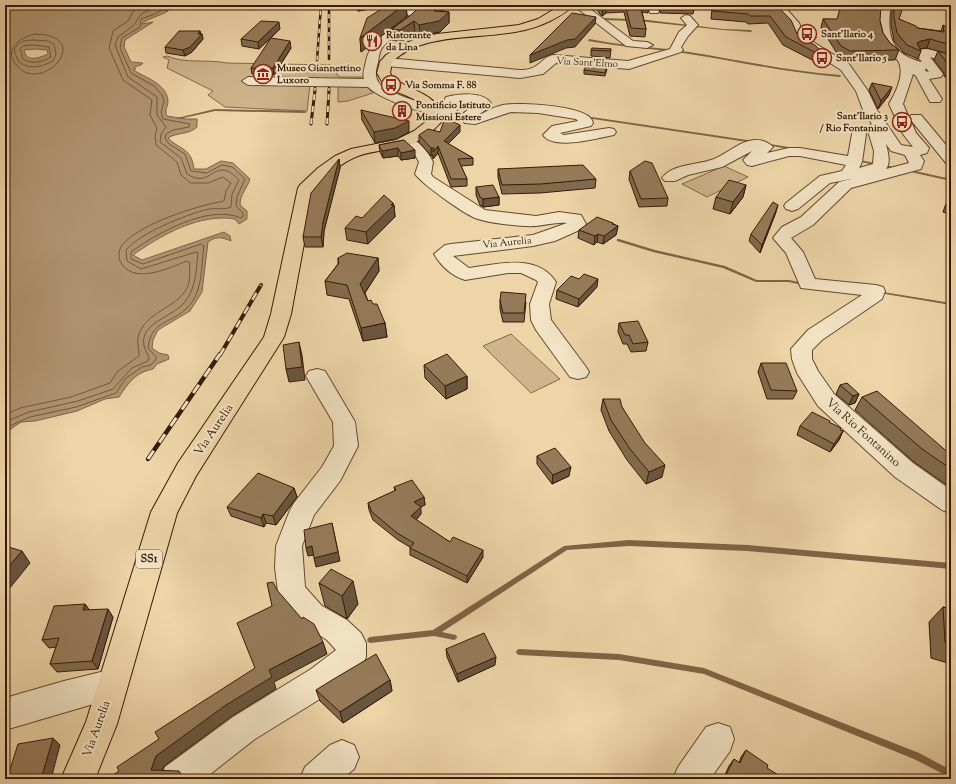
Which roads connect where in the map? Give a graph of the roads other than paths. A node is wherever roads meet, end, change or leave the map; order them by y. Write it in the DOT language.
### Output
graph roads {
  1 [pos="568,5"];
  2 [pos="578,5"];
  3 [pos="777,5"];
  4 [pos="886,5"];
  5 [pos="446,6"];
  6 [pos="408,7"];
  7 [pos="686,18"];
  8 [pos="647,45"];
  9 [pos="951,60"];
  10 [pos="386,62"];
  11 [pos="905,62"];
  12 [pos="923,75"];
  13 [pos="248,81"];
  14 [pos="372,83"];
  15 [pos="901,92"];
  16 [pos="936,99"];
  17 [pos="436,111"];
  18 [pos="882,127"];
  19 [pos="609,132"];
  20 [pos="859,134"];
  21 [pos="407,141"];
  22 [pos="910,152"];
  23 [pos="951,160"];
  24 [pos="851,168"];
  25 [pos="670,178"];
  26 [pos="792,206"];
  27 [pos="578,372"];
  28 [pos="318,376"];
  29 [pos="951,503"];
  30 [pos="113,684"];
  31 [pos="5,714"];
  32 [pos="718,739"];
  33 [pos="342,757"];
  34 [pos="78,779"];
  35 [pos="177,779"];
  36 [pos="317,779"];
  37 [pos="690,779"];
  1 -- 10 [label="main road"];
  2 -- 8 [label="street"];
  3 -- 18 [label="street"];
  4 -- 11 [label="street"];
  5 -- 6 [label="street"];
  6 -- 14 [label="street"];
  7 -- 10 [label="street, Via Sant'Elmo"];
  9 -- 12 [label="street"];
  10 -- 17 [label="main road"];
  11 -- 12 [label="street"];
  11 -- 15 [label="street"];
  12 -- 16 [label="street"];
  13 -- 14 [label="street"];
  14 -- 17 [label="street"];
  15 -- 22 [label="street"];
  15 -- 23 [label="street"];
  17 -- 19 [label="street"];
  17 -- 21 [label="main road, Via Aurelia"];
  18 -- 22 [label="street"];
  18 -- 24 [label="street"];
  20 -- 24 [label="street"];
  21 -- 27 [label="street, Via Aurelia"];
  21 -- 30 [label="main road, Via Aurelia / SS1"];
  22 -- 29 [label="street, Via Rio Fontanino"];
  24 -- 25 [label="street"];
  24 -- 26 [label="street"];
  28 -- 35 [label="street"];
  30 -- 31 [label="street"];
  30 -- 34 [label="main road, Via Aurelia / SS1"];
  32 -- 37 [label="street"];
  33 -- 36 [label="street"];
}
